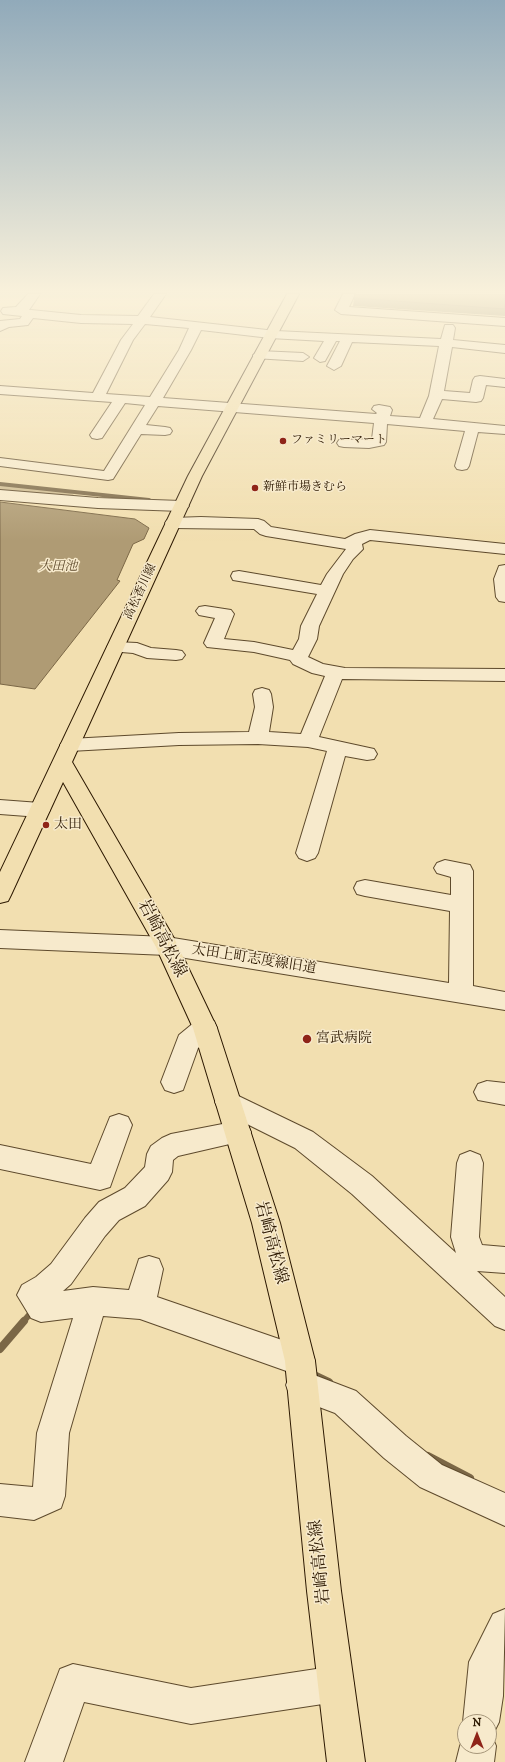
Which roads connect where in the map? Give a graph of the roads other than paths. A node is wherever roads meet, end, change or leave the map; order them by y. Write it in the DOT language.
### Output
graph roads {
  1 [pos="109,376"];
  2 [pos="168,376"];
  3 [pos="248,376"];
  4 [pos="439,376"];
  5 [pos="505,383"];
  6 [pos="0,390"];
  7 [pos="436,394"];
  8 [pos="97,397"];
  9 [pos="122,399"];
  10 [pos="152,401"];
  11 [pos="372,404"];
  12 [pos="231,407"];
  13 [pos="384,418"];
  14 [pos="425,422"];
  15 [pos="473,426"];
  16 [pos="136,429"];
  17 [pos="505,430"];
  18 [pos="165,431"];
  19 [pos="97,434"];
  20 [pos="344,442"];
  21 [pos="0,462"];
  22 [pos="462,466"];
  23 [pos="0,495"];
  24 [pos="181,506"];
  25 [pos="173,523"];
  26 [pos="352,543"];
  27 [pos="505,549"];
  28 [pos="505,570"];
  29 [pos="239,576"];
  30 [pos="327,591"];
  31 [pos="505,597"];
  32 [pos="204,611"];
  33 [pos="225,614"];
  34 [pos="243,617"];
  35 [pos="116,647"];
  36 [pos="176,655"];
  37 [pos="299,657"];
  38 [pos="335,673"];
  39 [pos="505,675"];
  40 [pos="262,694"];
  41 [pos="258,738"];
  42 [pos="308,741"];
  43 [pos="338,748"];
  44 [pos="66,754"];
  45 [pos="367,754"];
  46 [pos="0,807"];
  47 [pos="40,810"];
  48 [pos="307,854"];
  49 [pos="446,868"];
  50 [pos="365,888"];
  51 [pos="0,895"];
  52 [pos="462,905"];
  53 [pos="0,939"];
  54 [pos="167,946"];
  55 [pos="461,994"];
  56 [pos="505,1001"];
  57 [pos="206,1028"];
  58 [pos="174,1082"];
  59 [pos="228,1102"];
  60 [pos="119,1125"];
  61 [pos="238,1132"];
  62 [pos="0,1157"];
  63 [pos="470,1163"];
  64 [pos="505,1260"];
  65 [pos="464,1264"];
  66 [pos="149,1269"];
  67 [pos="93,1301"];
  68 [pos="140,1305"];
  69 [pos="505,1316"];
  70 [pos="300,1373"];
  71 [pos="0,1500"];
  72 [pos="505,1510"];
  73 [pos="505,1626"];
  74 [pos="336,1684"];
  75 [pos="482,1714"];
  76 [pos="44,1762"];
  77 [pos="346,1762"];
  1 -- 8 [label="street"];
  2 -- 10 [label="street"];
  3 -- 12 [label="main road, 高松香川線"];
  4 -- 7 [label="street"];
  5 -- 7 [label="street"];
  6 -- 8 [label="street"];
  7 -- 14 [label="street"];
  8 -- 9 [label="street"];
  9 -- 10 [label="street"];
  9 -- 19 [label="street"];
  10 -- 12 [label="street"];
  10 -- 16 [label="street"];
  11 -- 13 [label="street"];
  12 -- 13 [label="street"];
  12 -- 24 [label="main road, 高松香川線"];
  13 -- 14 [label="street"];
  13 -- 20 [label="street"];
  14 -- 15 [label="street"];
  15 -- 17 [label="street"];
  15 -- 22 [label="street"];
  16 -- 18 [label="street"];
  16 -- 21 [label="street"];
  23 -- 24 [label="street"];
  24 -- 25 [label="main road, 高松香川線"];
  25 -- 26 [label="street"];
  25 -- 35 [label="main road, 高松香川線"];
  26 -- 27 [label="street"];
  26 -- 30 [label="street"];
  28 -- 31 [label="street"];
  29 -- 30 [label="street"];
  30 -- 37 [label="street"];
  32 -- 33 [label="street"];
  33 -- 34 [label="street"];
  33 -- 37 [label="street"];
  35 -- 36 [label="street"];
  35 -- 44 [label="main road, 高松香川線"];
  37 -- 38 [label="street"];
  38 -- 39 [label="street"];
  38 -- 42 [label="street"];
  40 -- 41 [label="street"];
  41 -- 42 [label="street"];
  41 -- 44 [label="street"];
  42 -- 43 [label="street"];
  43 -- 45 [label="street"];
  43 -- 48 [label="street"];
  44 -- 47 [label="main road, 高松香川線"];
  44 -- 54 [label="main road, 岩崎高松線"];
  46 -- 47 [label="street"];
  47 -- 51 [label="main road, 高松香川線"];
  49 -- 52 [label="street"];
  50 -- 52 [label="street"];
  52 -- 55 [label="street"];
  53 -- 54 [label="street, 太田上町志度線旧道"];
  54 -- 55 [label="street, 太田上町志度線旧道"];
  54 -- 57 [label="main road, 岩崎高松線"];
  55 -- 56 [label="street, 太田上町志度線旧道"];
  57 -- 58 [label="street"];
  57 -- 59 [label="main road, 岩崎高松線"];
  59 -- 61 [label="main road, 岩崎高松線"];
  59 -- 65 [label="street"];
  60 -- 62 [label="street"];
  61 -- 67 [label="street"];
  61 -- 70 [label="main road, 岩崎高松線"];
  63 -- 65 [label="street"];
  64 -- 65 [label="street"];
  65 -- 69 [label="street"];
  66 -- 68 [label="street"];
  67 -- 68 [label="street"];
  67 -- 71 [label="street"];
  68 -- 70 [label="street"];
  70 -- 72 [label="street"];
  70 -- 74 [label="main road, 岩崎高松線"];
  73 -- 75 [label="street"];
  74 -- 76 [label="street"];
  74 -- 77 [label="main road, 岩崎高松線"];
}
